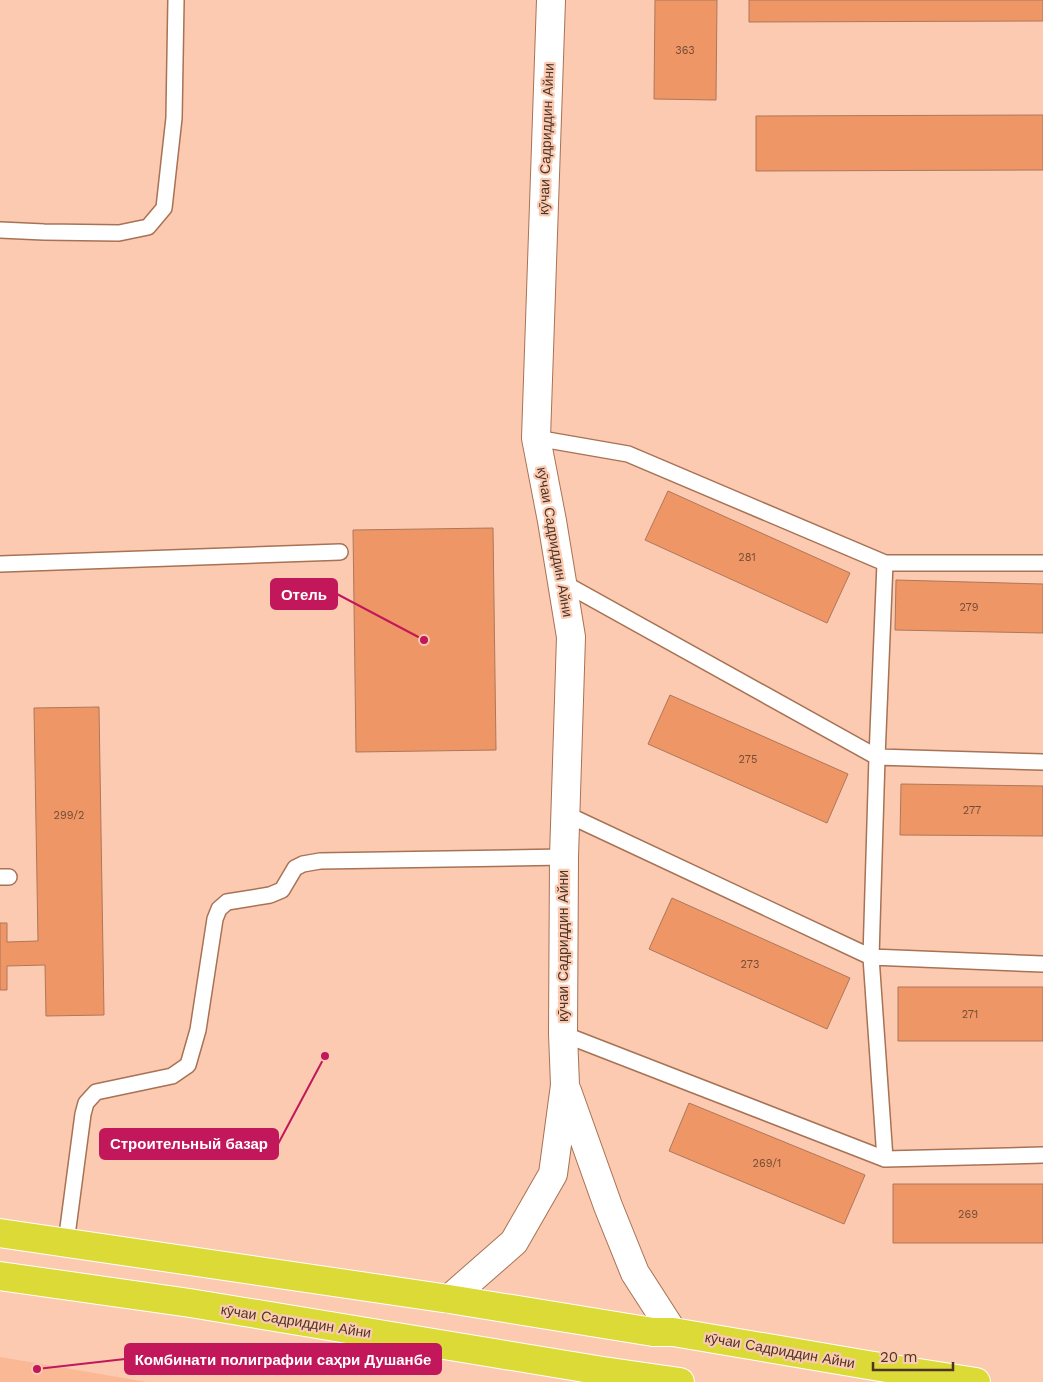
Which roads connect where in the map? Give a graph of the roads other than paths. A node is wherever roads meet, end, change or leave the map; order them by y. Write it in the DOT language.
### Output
graph roads {
  1 [pos="176,0"];
  2 [pos="551,0"];
  3 [pos="0,230"];
  4 [pos="536,438"];
  5 [pos="340,552"];
  6 [pos="885,563"];
  7 [pos="1043,563"];
  8 [pos="0,564"];
  9 [pos="562,582"];
  10 [pos="877,757"];
  11 [pos="1043,762"];
  12 [pos="566,814"];
  13 [pos="564,858"];
  14 [pos="871,957"];
  15 [pos="1043,964"];
  16 [pos="563,1034"];
  17 [pos="565,1085"];
  18 [pos="1043,1156"];
  19 [pos="885,1159"];
  20 [pos="0,1233"];
  21 [pos="66,1243"];
  22 [pos="0,1276"];
  23 [pos="449,1300"];
  24 [pos="673,1332"];
  25 [pos="867,1374"];
  26 [pos="602,1376"];
  27 [pos="680,1382"];
  28 [pos="976,1382"];
  1 -- 3 [label="lane"];
  2 -- 4 [label="street, кӯчаи Садриддин Айни"];
  4 -- 6 [label="lane"];
  4 -- 9 [label="street, кӯчаи Садриддин Айни"];
  5 -- 8 [label="lane"];
  6 -- 7 [label="lane"];
  6 -- 10 [label="lane"];
  9 -- 10 [label="lane"];
  9 -- 12 [label="street, кӯчаи Садриддин Айни"];
  10 -- 11 [label="lane"];
  10 -- 14 [label="lane"];
  12 -- 13 [label="street, кӯчаи Садриддин Айни"];
  12 -- 14 [label="lane"];
  13 -- 16 [label="street, кӯчаи Садриддин Айни"];
  13 -- 21 [label="lane"];
  14 -- 15 [label="lane"];
  14 -- 19 [label="lane"];
  16 -- 17 [label="street, кӯчаи Садриддин Айни"];
  16 -- 19 [label="lane"];
  17 -- 23 [label="street, кӯчаи Садриддин Айни"];
  17 -- 24 [label="street, кӯчаи Садриддин Айни"];
  18 -- 19 [label="lane"];
  20 -- 21 [label="highway, кӯчаи Садриддин Айни"];
  21 -- 23 [label="highway, кӯчаи Садриддин Айни"];
  22 -- 26 [label="highway, кӯчаи Садриддин Айни"];
  23 -- 24 [label="highway, кӯчаи Садриддин Айни"];
  24 -- 25 [label="highway, кӯчаи Садриддин Айни"];
  25 -- 28 [label="highway, кӯчаи Садриддин Айни"];
  26 -- 27 [label="highway, кӯчаи Садриддин Айни"];
}
